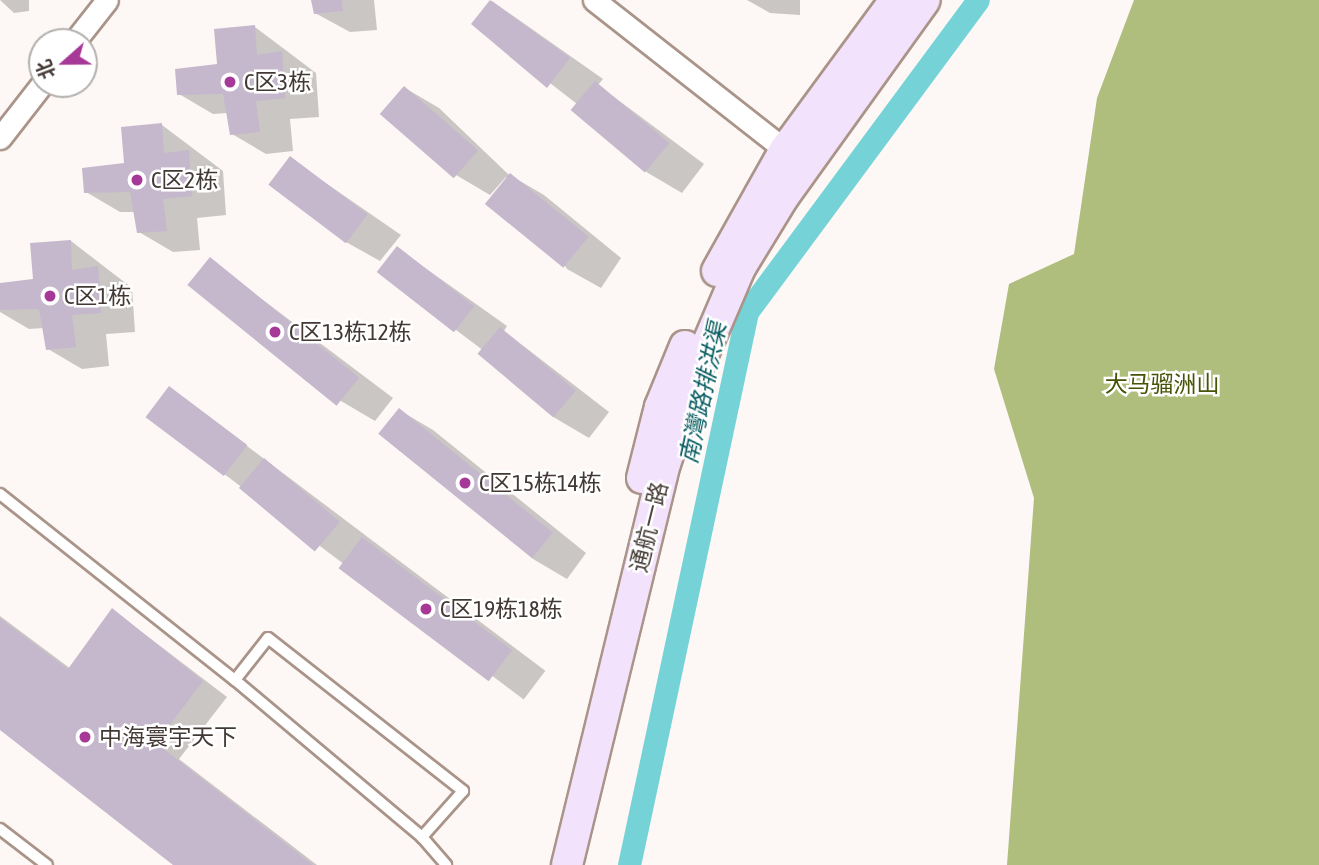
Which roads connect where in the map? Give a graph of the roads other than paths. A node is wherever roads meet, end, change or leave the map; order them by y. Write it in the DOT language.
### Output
graph roads {
  1 [pos="107,0"];
  2 [pos="594,0"];
  3 [pos="895,0"];
  4 [pos="925,0"];
  5 [pos="85,28"];
  6 [pos="31,98"];
  7 [pos="0,138"];
  8 [pos="785,150"];
  9 [pos="0,494"];
  10 [pos="235,680"];
  11 [pos="0,829"];
  12 [pos="422,837"];
  13 [pos="47,865"];
  14 [pos="446,865"];
  15 [pos="551,865"];
  16 [pos="567,865"];
  1 -- 5 [label="street"];
  2 -- 8 [label="street"];
  3 -- 8 [label="main road"];
  4 -- 16 [label="main road, 通航一路"];
  6 -- 7 [label="street"];
  8 -- 15 [label="main road"];
  9 -- 10 [label="lane"];
  10 -- 12 [label="lane"];
  10 -- 12 [label="lane"];
  11 -- 13 [label="lane"];
  12 -- 14 [label="lane"];
}
